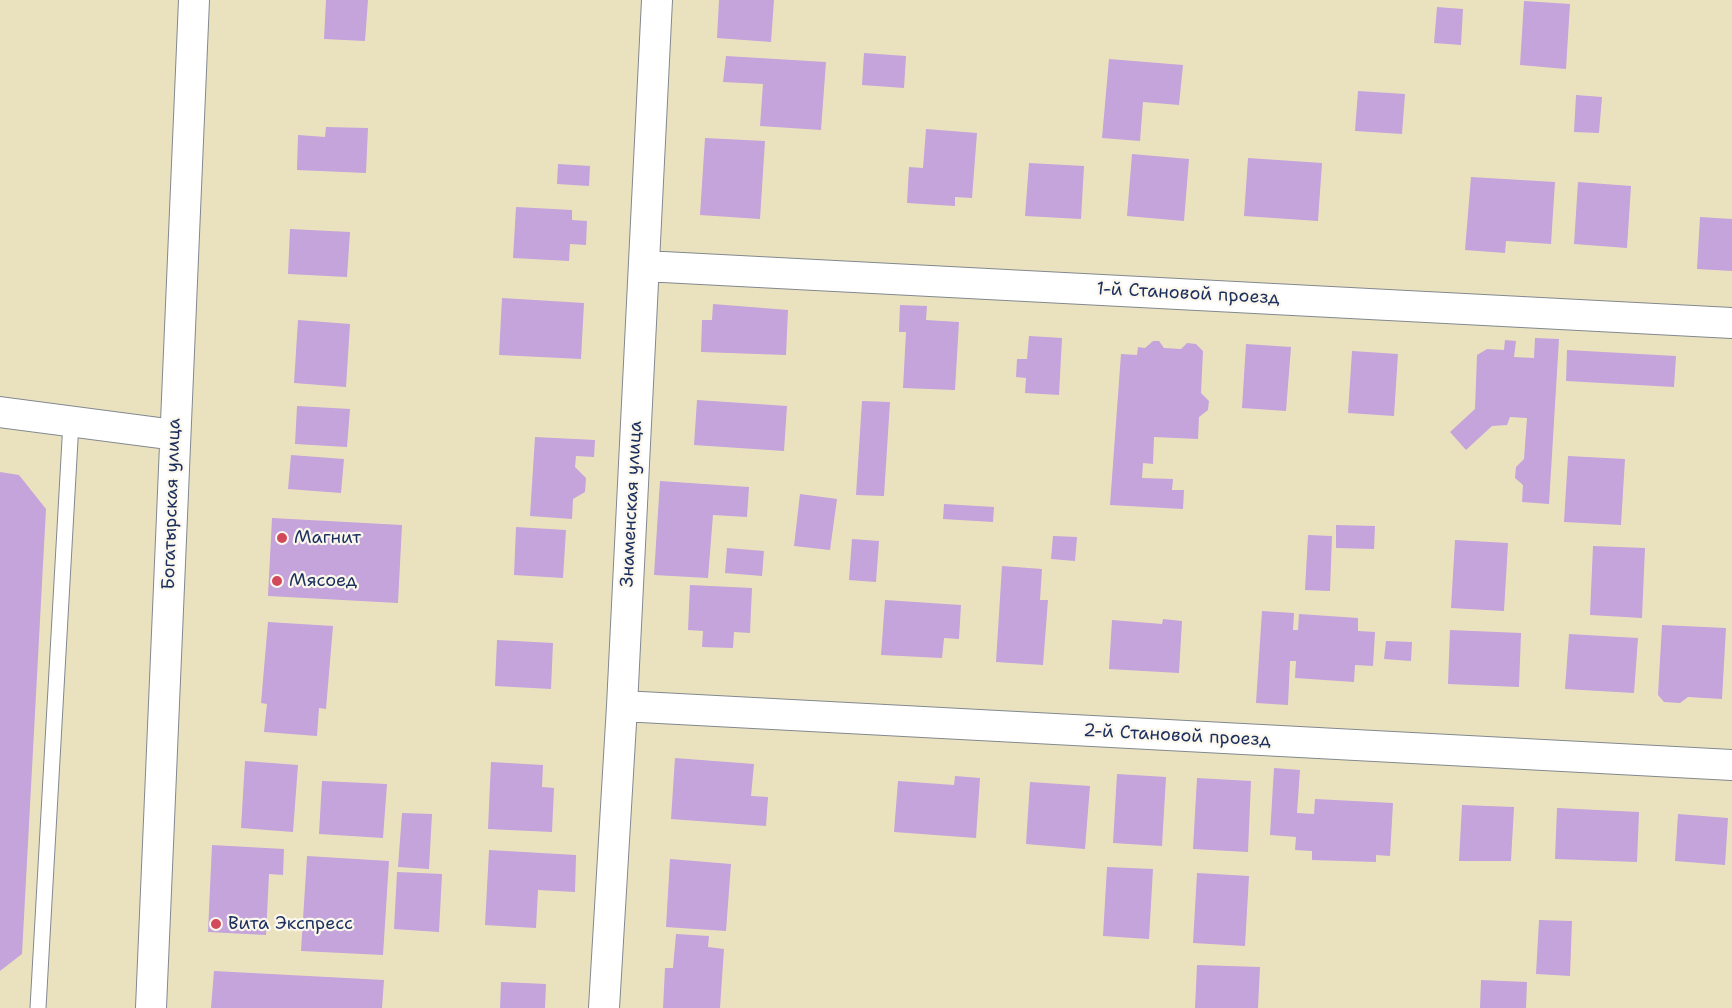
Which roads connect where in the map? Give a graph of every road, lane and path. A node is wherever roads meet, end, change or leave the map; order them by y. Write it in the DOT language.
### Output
graph roads {
  1 [pos="194,0"];
  2 [pos="657,0"];
  3 [pos="644,266"];
  4 [pos="1732,322"];
  5 [pos="0,412"];
  6 [pos="72,422"];
  7 [pos="175,435"];
  8 [pos="622,706"];
  9 [pos="1732,765"];
  10 [pos="38,1008"];
  11 [pos="152,1008"];
  12 [pos="604,1008"];
  1 -- 7 [label="street, Богатырская улица"];
  2 -- 3 [label="street, Знаменская улица"];
  3 -- 4 [label="street, 1-й Становой проезд"];
  3 -- 8 [label="street, Знаменская улица"];
  5 -- 6 [label="street"];
  6 -- 7 [label="street"];
  6 -- 10 [label="lane"];
  7 -- 11 [label="street, Богатырская улица"];
  8 -- 9 [label="street, 2-й Становой проезд"];
  8 -- 12 [label="street, Знаменская улица"];
}
